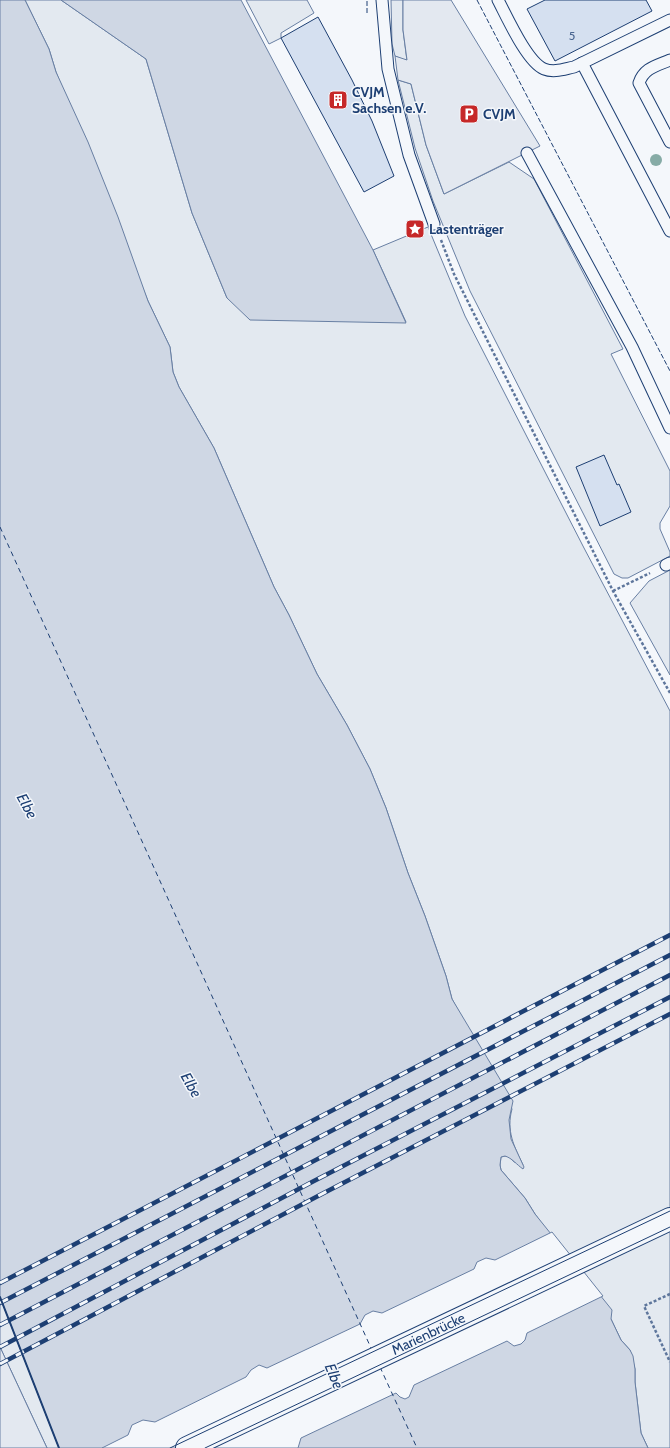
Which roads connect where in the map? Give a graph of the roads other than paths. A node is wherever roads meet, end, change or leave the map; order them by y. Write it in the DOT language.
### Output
graph roads {
  1 [pos="382,0"];
  2 [pos="498,0"];
  3 [pos="670,20"];
  4 [pos="670,60"];
  5 [pos="582,63"];
  6 [pos="670,142"];
  7 [pos="527,153"];
  8 [pos="434,224"];
  9 [pos="670,231"];
  10 [pos="670,428"];
  11 [pos="670,1219"];
  12 [pos="187,1448"];
  1 -- 8 [label="lane"];
  2 -- 5 [label="lane"];
  3 -- 5 [label="lane"];
  4 -- 6 [label="lane"];
  5 -- 9 [label="lane"];
  7 -- 10 [label="lane"];
  11 -- 12 [label="main road, Marienbrücke"];
}
